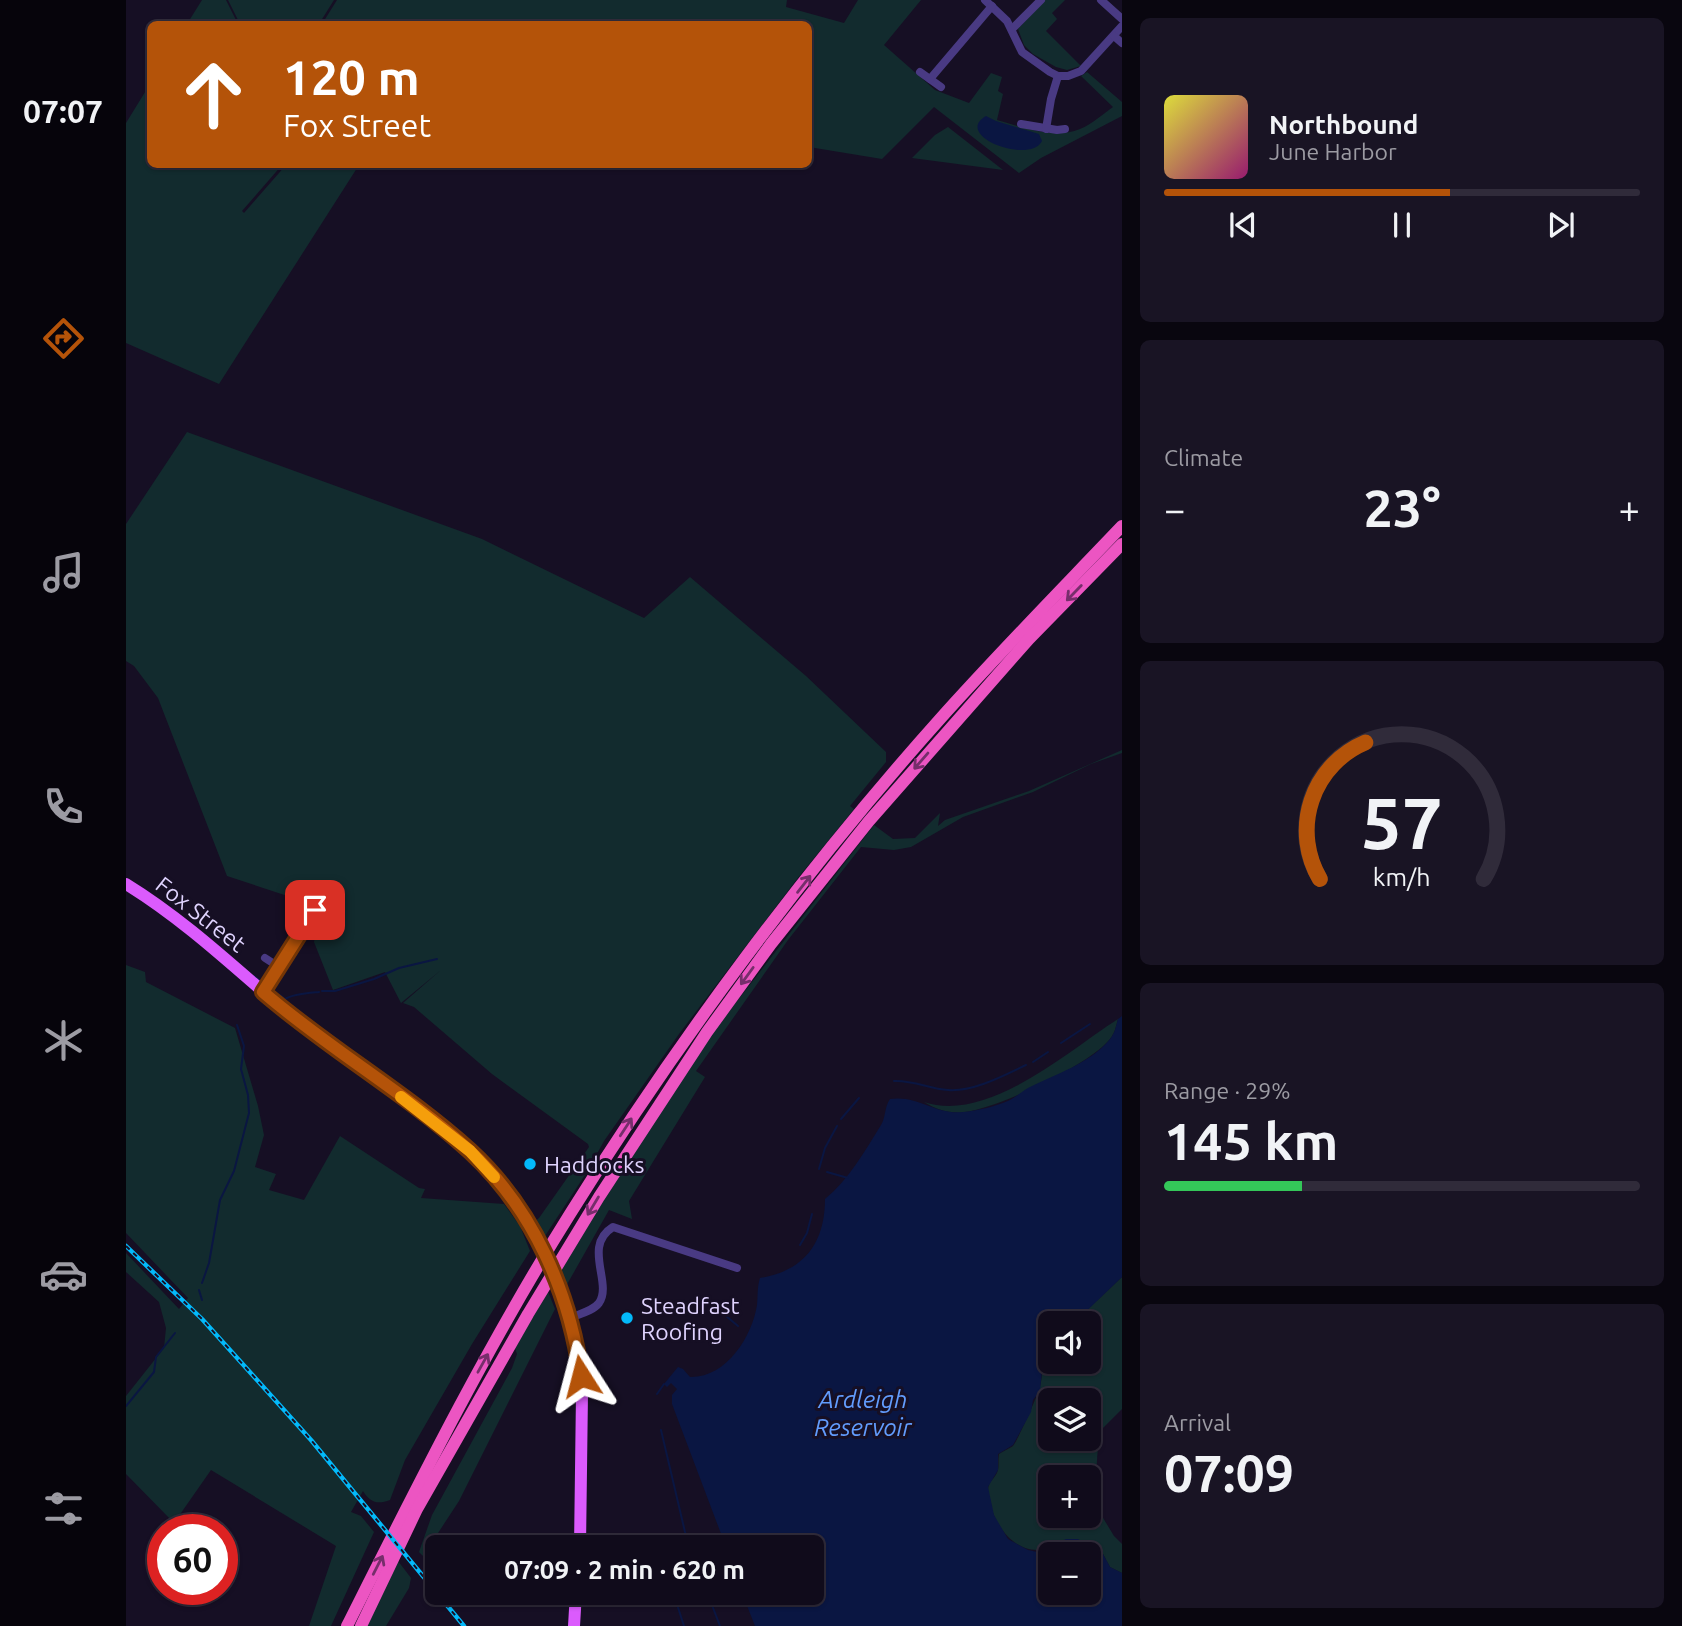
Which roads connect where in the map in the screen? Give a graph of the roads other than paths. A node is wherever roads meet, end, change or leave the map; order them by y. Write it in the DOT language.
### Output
graph roads {
  1 [pos="1041,0"];
  2 [pos="1101,0"];
  3 [pos="988,3"];
  4 [pos="1122,19"];
  5 [pos="1122,26"];
  6 [pos="1012,29"];
  7 [pos="1114,36"];
  8 [pos="1122,43"];
  9 [pos="920,72"];
  10 [pos="1058,76"];
  11 [pos="930,79"];
  12 [pos="941,87"];
  13 [pos="1020,124"];
  14 [pos="1046,129"];
  15 [pos="1065,129"];
  16 [pos="1122,526"];
  17 [pos="1122,544"];
  18 [pos="126,884"];
  19 [pos="315,910"];
  20 [pos="265,958"];
  21 [pos="279,967"];
  22 [pos="267,987"];
  23 [pos="737,1268"];
  24 [pos="570,1318"];
  25 [pos="580,1535"];
  26 [pos="575,1605"];
  27 [pos="347,1626"];
  28 [pos="361,1626"];
  29 [pos="574,1626"];
  1 -- 6 [label="street"];
  2 -- 4 [label="street"];
  3 -- 6 [label="street"];
  3 -- 11 [label="street"];
  5 -- 7 [label="street"];
  6 -- 10 [label="street"];
  7 -- 8 [label="street"];
  7 -- 10 [label="street"];
  9 -- 11 [label="street"];
  10 -- 14 [label="street"];
  11 -- 12 [label="street"];
  13 -- 14 [label="street"];
  14 -- 15 [label="street"];
  27 -- 16 [label="highway, one-way"];
  17 -- 28 [label="highway, one-way"];
  18 -- 22 [label="main road, Fox Street"];
  19 -- 21 [label="street"];
  20 -- 21 [label="street"];
  21 -- 22 [label="street"];
  22 -- 24 [label="main road, Fox Street, bridge"];
  23 -- 24 [label="street"];
  24 -- 25 [label="main road, Fox Street"];
  26 -- 29 [label="main road"];
}
